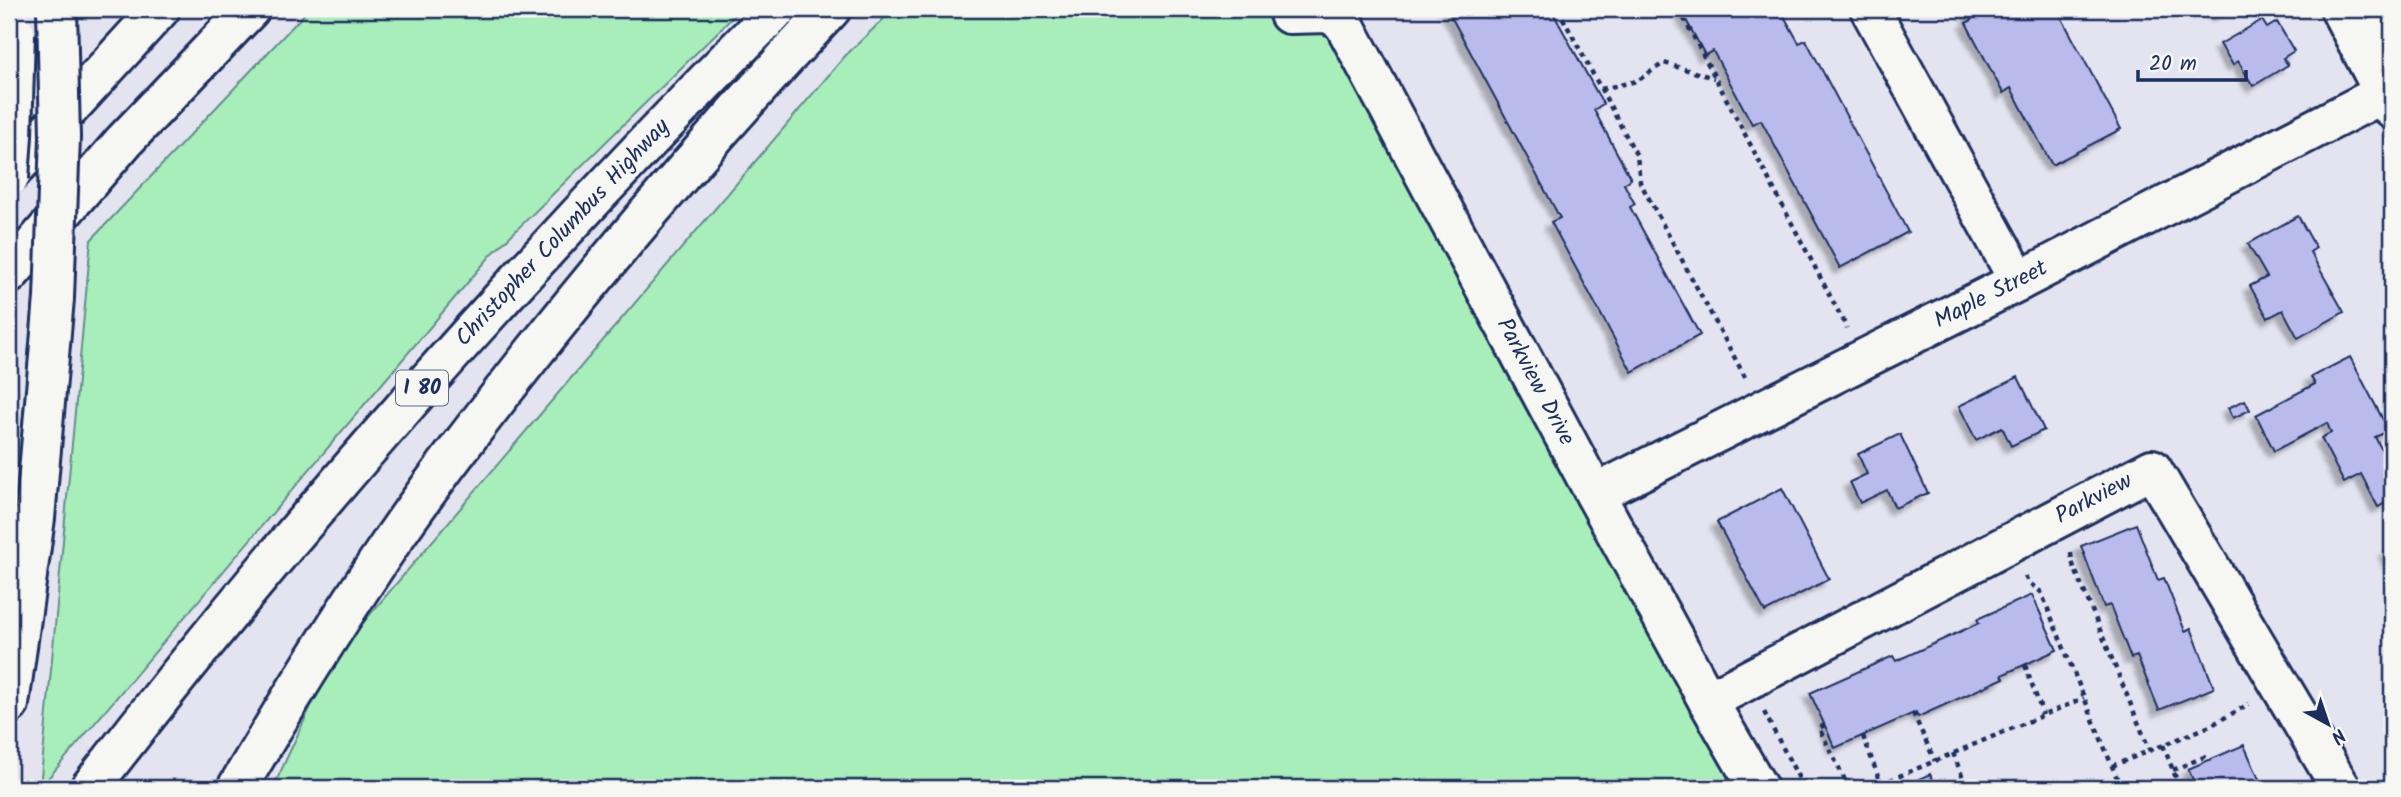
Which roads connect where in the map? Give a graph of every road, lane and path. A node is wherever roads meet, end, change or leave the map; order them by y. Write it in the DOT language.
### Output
graph roads {
  1 [pos="57,9"];
  2 [pos="160,9"];
  3 [pos="250,9"];
  4 [pos="777,9"];
  5 [pos="831,9"];
  6 [pos="1558,9"];
  7 [pos="1679,9"];
  8 [pos="1870,9"];
  9 [pos="2340,9"];
  10 [pos="1330,11"];
  11 [pos="1289,15"];
  12 [pos="14,21"];
  13 [pos="2376,37"];
  14 [pos="1715,78"];
  15 [pos="1601,89"];
  16 [pos="2388,101"];
  17 [pos="9,176"];
  18 [pos="9,274"];
  19 [pos="2020,281"];
  20 [pos="1863,359"];
  21 [pos="1763,410"];
  22 [pos="1595,494"];
  23 [pos="2009,544"];
  24 [pos="2074,546"];
  25 [pos="2025,665"];
  26 [pos="1747,680"];
  27 [pos="2281,687"];
  28 [pos="2084,698"];
  29 [pos="1708,701"];
  30 [pos="9,704"];
  31 [pos="1913,713"];
  32 [pos="2043,715"];
  33 [pos="1825,725"];
  34 [pos="1863,736"];
  35 [pos="2163,746"];
  36 [pos="2150,751"];
  37 [pos="1953,753"];
  38 [pos="1935,761"];
  39 [pos="2206,761"];
  40 [pos="2112,766"];
  41 [pos="2173,770"];
  42 [pos="1882,784"];
  43 [pos="90,788"];
  44 [pos="237,788"];
  45 [pos="1758,788"];
  46 [pos="1804,788"];
  47 [pos="1849,788"];
  48 [pos="1871,788"];
  49 [pos="1967,788"];
  50 [pos="2121,788"];
  51 [pos="2180,788"];
  52 [pos="2341,788"];
  1 -- 30 [label="main road, bridge"];
  2 -- 17 [label="main road"];
  3 -- 18 [label="main road"];
  4 -- 43 [label="main road, Christopher Columbus Highway / I 80"];
  5 -- 44 [label="main road"];
  6 -- 15 [label="path"];
  7 -- 14 [label="path"];
  8 -- 19 [label="main road"];
  9 -- 13 [label="main road"];
  10 -- 11 [label="main road, Parkview Drive"];
  10 -- 22 [label="main road, Parkview Drive"];
  12 -- 17 [label="main road, bridge"];
  13 -- 16 [label="main road"];
  14 -- 15 [label="path"];
  14 -- 20 [label="path"];
  15 -- 21 [label="path"];
  16 -- 19 [label="main road, Maple Street"];
  19 -- 20 [label="main road, Maple Street"];
  20 -- 21 [label="main road, Maple Street"];
  21 -- 22 [label="main road, Maple Street"];
  22 -- 29 [label="main road, Parkview Drive"];
  23 -- 26 [label="main road, Parkview"];
  23 -- 27 [label="main road, Parkview"];
  23 -- 28 [label="path"];
  24 -- 36 [label="path"];
  25 -- 32 [label="path"];
  26 -- 29 [label="main road, Parkview"];
  26 -- 46 [label="path"];
  27 -- 35 [label="path"];
  27 -- 52 [label="main road, Parkview"];
  28 -- 32 [label="path"];
  28 -- 40 [label="path"];
  29 -- 45 [label="main road, Parkview Drive"];
  31 -- 38 [label="path"];
  32 -- 37 [label="path"];
  33 -- 47 [label="path"];
  34 -- 42 [label="path"];
  35 -- 36 [label="path"];
  35 -- 41 [label="path"];
  36 -- 40 [label="path"];
  37 -- 38 [label="path"];
  37 -- 49 [label="path"];
  38 -- 42 [label="path"];
  39 -- 41 [label="path"];
  40 -- 50 [label="path"];
  41 -- 51 [label="path"];
  42 -- 48 [label="path"];
}
